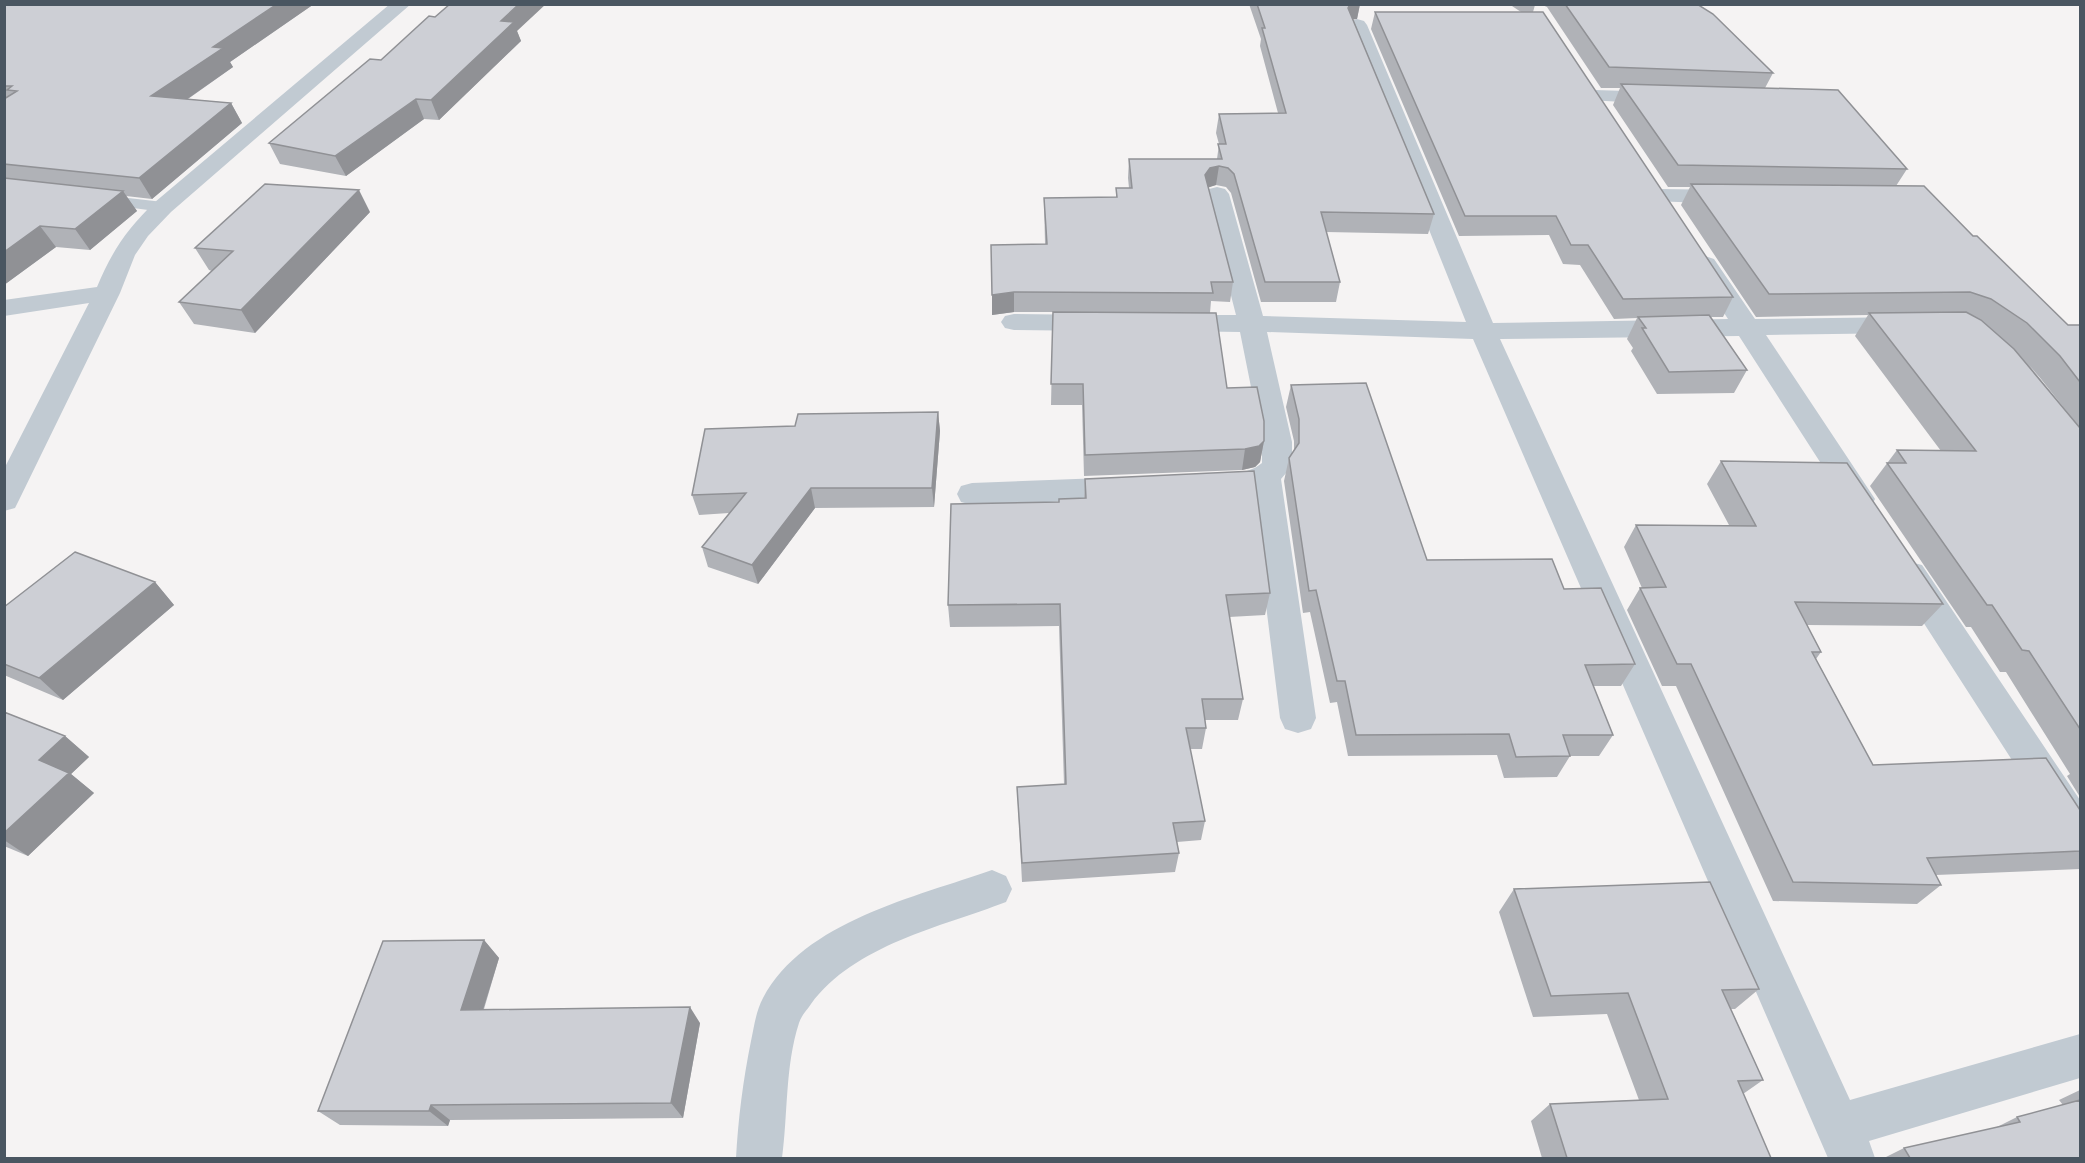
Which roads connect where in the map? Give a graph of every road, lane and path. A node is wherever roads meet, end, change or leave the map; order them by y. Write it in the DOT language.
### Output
graph roads {
  1 [pos="402,4"];
  2 [pos="1357,25"];
  3 [pos="1686,99"];
  4 [pos="1614,127"];
  5 [pos="1217,194"];
  6 [pos="84,198"];
  7 [pos="1756,198"];
  8 [pos="163,207"];
  9 [pos="107,293"];
  10 [pos="4,308"];
  11 [pos="1014,322"];
  12 [pos="1251,324"];
  13 [pos="1930,324"];
  14 [pos="1748,329"];
  15 [pos="1483,331"];
  16 [pos="1266,478"];
  17 [pos="972,494"];
  18 [pos="4,500"];
  19 [pos="1872,516"];
  20 [pos="1898,556"];
  21 [pos="1298,718"];
  22 [pos="2080,832"];
  23 [pos="992,890"];
  24 [pos="2080,1056"];
  25 [pos="1845,1143"];
  26 [pos="759,1158"];
  1 -- 8 [label="street"];
  2 -- 15 [label="street"];
  3 -- 4 [label="street"];
  5 -- 12 [label="street"];
  6 -- 8 [label="lane"];
  7 -- 14 [label="street"];
  8 -- 9 [label="street"];
  9 -- 10 [label="street"];
  9 -- 18 [label="street"];
  11 -- 12 [label="street"];
  12 -- 15 [label="street"];
  12 -- 16 [label="street"];
  13 -- 14 [label="street"];
  14 -- 15 [label="street"];
  14 -- 19 [label="street"];
  15 -- 25 [label="street"];
  16 -- 17 [label="street"];
  16 -- 21 [label="street"];
  20 -- 22 [label="street"];
  23 -- 26 [label="street"];
  24 -- 25 [label="street"];
}
